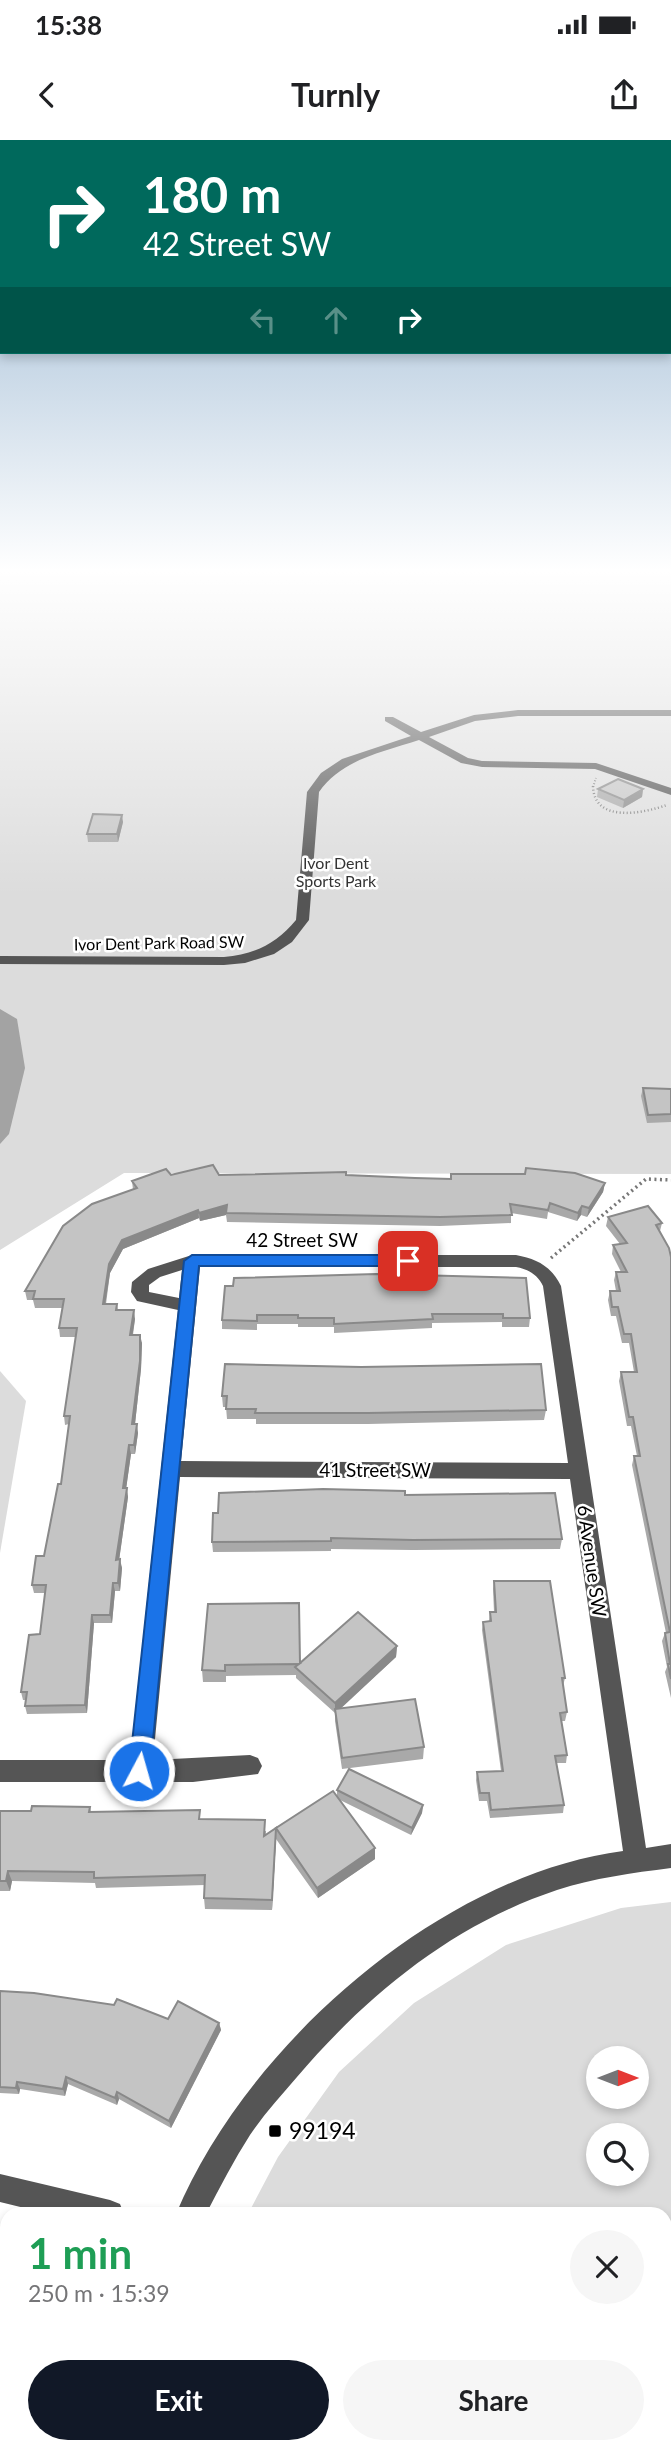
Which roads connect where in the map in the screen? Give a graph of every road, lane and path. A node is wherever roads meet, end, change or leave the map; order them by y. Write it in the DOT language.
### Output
graph roads {
  1 [pos="671,713"];
  2 [pos="389,719"];
  3 [pos="416,735"];
  4 [pos="600,766"];
  5 [pos="671,792"];
  6 [pos="671,802"];
  7 [pos="0,960"];
  8 [pos="671,1180"];
  9 [pos="192,1261"];
  10 [pos="537,1268"];
  11 [pos="187,1306"];
  12 [pos="171,1469"];
  13 [pos="579,1471"];
  14 [pos="250,1766"];
  15 [pos="0,1771"];
  16 [pos="139,1771"];
  17 [pos="671,1856"];
  18 [pos="636,1859"];
  19 [pos="0,2188"];
  20 [pos="80,2207"];
  21 [pos="194,2207"];
  1 -- 3 [label="street, Ivor Dent Park Road SW"];
  2 -- 3 [label="street"];
  3 -- 4 [label="street"];
  3 -- 7 [label="street, Ivor Dent Park Road SW"];
  4 -- 5 [label="street"];
  4 -- 6 [label="path"];
  8 -- 10 [label="path"];
  9 -- 10 [label="street, 42 Street SW"];
  9 -- 11 [label="street"];
  9 -- 11 [label="street, 42 Street SW"];
  10 -- 13 [label="street, 6 Avenue SW"];
  11 -- 12 [label="street"];
  12 -- 13 [label="street, 41 Street SW"];
  12 -- 16 [label="street"];
  13 -- 18 [label="street, 6 Avenue SW"];
  14 -- 16 [label="street"];
  15 -- 16 [label="street"];
  17 -- 18 [label="street"];
  18 -- 21 [label="street"];
  19 -- 20 [label="street"];
}
